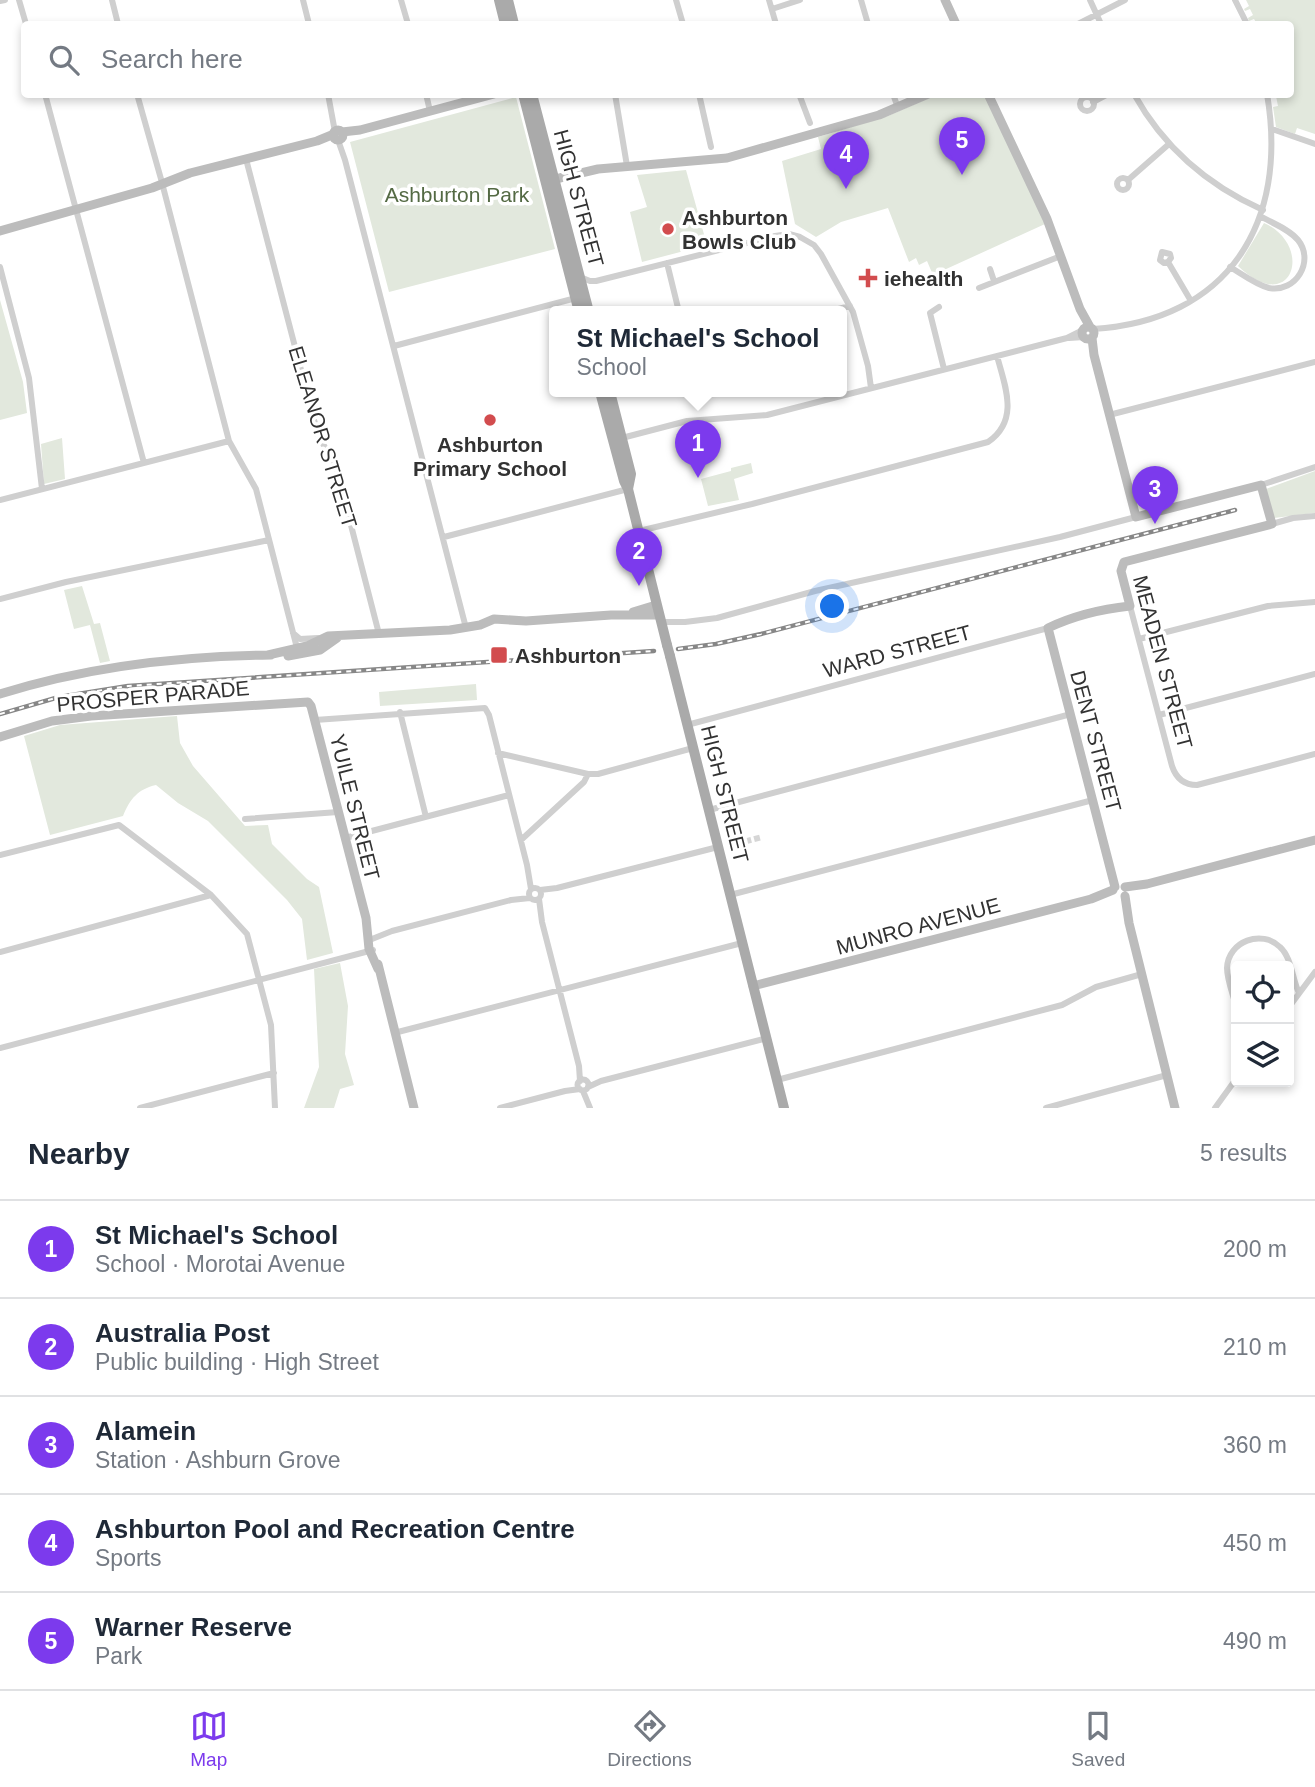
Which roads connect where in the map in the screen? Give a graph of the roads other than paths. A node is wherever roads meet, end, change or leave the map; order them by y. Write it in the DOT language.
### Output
graph roads {
  1 [pos="19,0"];
  2 [pos="112,0"];
  3 [pos="303,0"];
  4 [pos="401,0"];
  5 [pos="499,0"];
  6 [pos="508,0"];
  7 [pos="676,0"];
  8 [pos="769,0"];
  9 [pos="800,0"];
  10 [pos="861,0"];
  11 [pos="945,0"];
  12 [pos="1090,0"];
  13 [pos="1125,0"];
  14 [pos="1236,0"];
  15 [pos="772,9"];
  16 [pos="1097,16"];
  17 [pos="25,21"];
  18 [pos="117,21"];
  19 [pos="308,21"];
  20 [pos="407,21"];
  21 [pos="504,21"];
  22 [pos="513,21"];
  23 [pos="682,21"];
  24 [pos="775,21"];
  25 [pos="867,21"];
  26 [pos="955,21"];
  27 [pos="1085,21"];
  28 [pos="1100,21"];
  29 [pos="1242,21"];
  30 [pos="46,98"];
  31 [pos="138,98"];
  32 [pos="329,98"];
  33 [pos="427,98"];
  34 [pos="479,98"];
  35 [pos="524,98"];
  36 [pos="533,98"];
  37 [pos="616,98"];
  38 [pos="700,98"];
  39 [pos="801,98"];
  40 [pos="894,98"];
  41 [pos="919,98"];
  42 [pos="990,98"];
  43 [pos="1100,98"];
  44 [pos="1136,98"];
  45 [pos="1268,98"];
  46 [pos="1093,102"];
  47 [pos="898,108"];
  48 [pos="430,111"];
  49 [pos="810,123"];
  50 [pos="1272,129"];
  51 [pos="339,135"];
  52 [pos="1291,136"];
  53 [pos="1272,138"];
  54 [pos="1169,144"];
  55 [pos="1315,144"];
  56 [pos="711,147"];
  57 [pos="246,159"];
  58 [pos="627,166"];
  59 [pos="550,180"];
  60 [pos="1128,180"];
  61 [pos="160,182"];
  62 [pos="76,208"];
  63 [pos="1261,213"];
  64 [pos="0,231"];
  65 [pos="1060,256"];
  66 [pos="1168,262"];
  67 [pos="667,263"];
  68 [pos="0,267"];
  69 [pos="1230,267"];
  70 [pos="989,269"];
  71 [pos="580,277"];
  72 [pos="994,281"];
  73 [pos="979,288"];
  74 [pos="576,298"];
  75 [pos="1191,300"];
  76 [pos="578,306"];
  77 [pos="587,306"];
  78 [pos="678,306"];
  79 [pos="850,306"];
  80 [pos="847,307"];
  81 [pos="925,307"];
  82 [pos="939,307"];
  83 [pos="930,313"];
  84 [pos="1088,333"];
  85 [pos="394,346"];
  86 [pos="998,356"];
  87 [pos="1315,362"];
  88 [pos="944,369"];
  89 [pos="874,388"];
  90 [pos="847,395"];
  91 [pos="602,397"];
  92 [pos="611,397"];
  93 [pos="838,397"];
  94 [pos="1109,415"];
  95 [pos="617,439"];
  96 [pos="229,442"];
  97 [pos="144,463"];
  98 [pos="1315,467"];
  99 [pos="1260,486"];
  100 [pos="42,489"];
  101 [pos="628,489"];
  102 [pos="0,500"];
  103 [pos="1315,516"];
  104 [pos="1136,517"];
  105 [pos="1270,524"];
  106 [pos="639,531"];
  107 [pos="444,537"];
  108 [pos="269,540"];
  109 [pos="0,599"];
  110 [pos="1315,602"];
  111 [pos="1129,603"];
  112 [pos="660,618"];
  113 [pos="466,628"];
  114 [pos="1048,628"];
  115 [pos="293,631"];
  116 [pos="379,634"];
  117 [pos="342,636"];
  118 [pos="322,638"];
  119 [pos="1139,639"];
  120 [pos="298,651"];
  121 [pos="1315,674"];
  122 [pos="0,694"];
  123 [pos="310,704"];
  124 [pos="400,712"];
  125 [pos="1071,714"];
  126 [pos="1159,715"];
  127 [pos="315,719"];
  128 [pos="687,725"];
  129 [pos="0,737"];
  130 [pos="693,748"];
  131 [pos="1315,754"];
  132 [pos="499,756"];
  133 [pos="588,774"];
  134 [pos="509,795"];
  135 [pos="1093,800"];
  136 [pos="709,810"];
  137 [pos="338,812"];
  138 [pos="426,817"];
  139 [pos="245,819"];
  140 [pos="520,836"];
  141 [pos="345,838"];
  142 [pos="1315,840"];
  143 [pos="718,846"];
  144 [pos="0,855"];
  145 [pos="1120,891"];
  146 [pos="535,894"];
  147 [pos="211,895"];
  148 [pos="730,895"];
  149 [pos="371,937"];
  150 [pos="742,943"];
  151 [pos="371,951"];
  152 [pos="0,952"];
  153 [pos="1287,961"];
  154 [pos="1315,972"];
  155 [pos="1142,974"];
  156 [pos="259,980"];
  157 [pos="1294,980"];
  158 [pos="753,986"];
  159 [pos="1231,987"];
  160 [pos="559,990"];
  161 [pos="1299,993"];
  162 [pos="1294,1000"];
  163 [pos="394,1033"];
  164 [pos="767,1038"];
  165 [pos="0,1048"];
  166 [pos="274,1073"];
  167 [pos="1167,1075"];
  168 [pos="777,1080"];
  169 [pos="584,1086"];
  170 [pos="1231,1086"];
  171 [pos="1075,1104"];
  172 [pos="589,1106"];
  173 [pos="140,1108"];
  174 [pos="275,1108"];
  175 [pos="414,1108"];
  176 [pos="500,1108"];
  177 [pos="784,1108"];
  178 [pos="1046,1108"];
  179 [pos="1175,1108"];
  180 [pos="1215,1108"];
  1 -- 17 [label="street"];
  2 -- 18 [label="street"];
  3 -- 19 [label="street"];
  4 -- 20 [label="street"];
  5 -- 21 [label="main road"];
  6 -- 22 [label="main road"];
  7 -- 23 [label="street"];
  8 -- 15 [label="street"];
  9 -- 15 [label="street"];
  10 -- 25 [label="street"];
  11 -- 26 [label="street"];
  12 -- 16 [label="street"];
  13 -- 16 [label="street"];
  14 -- 29 [label="street"];
  15 -- 24 [label="street"];
  16 -- 27 [label="street"];
  16 -- 28 [label="street"];
  30 -- 62 [label="street"];
  31 -- 61 [label="street"];
  32 -- 51 [label="street"];
  33 -- 48 [label="street"];
  34 -- 48 [label="street"];
  35 -- 59 [label="main road, HIGH STREET"];
  36 -- 59 [label="main road, HIGH STREET"];
  37 -- 58 [label="street"];
  38 -- 56 [label="street"];
  39 -- 49 [label="street"];
  40 -- 47 [label="street"];
  41 -- 47 [label="street"];
  42 -- 65 [label="street"];
  43 -- 46 [label="street"];
  44 -- 54 [label="street"];
  45 -- 50 [label="street"];
  47 -- 58 [label="street"];
  48 -- 51 [label="street"];
  50 -- 52 [label="street"];
  50 -- 53 [label="street"];
  51 -- 57 [label="street"];
  51 -- 85 [label="street"];
  52 -- 53 [label="street"];
  52 -- 55 [label="street"];
  53 -- 63 [label="street"];
  54 -- 60 [label="street"];
  54 -- 63 [label="street"];
  57 -- 61 [label="street"];
  57 -- 116 [label="street, ELEANOR STREET"];
  58 -- 59 [label="street"];
  59 -- 71 [label="main road, HIGH STREET"];
  59 -- 74 [label="main road, HIGH STREET"];
  61 -- 62 [label="street"];
  61 -- 96 [label="street"];
  62 -- 64 [label="street"];
  62 -- 97 [label="street"];
  63 -- 69 [label="street"];
  63 -- 69 [label="street"];
  65 -- 72 [label="street"];
  65 -- 84 [label="street"];
  66 -- 75 [label="street"];
  67 -- 71 [label="street"];
  67 -- 78 [label="street"];
  67 -- 79 [label="street"];
  68 -- 100 [label="street"];
  69 -- 75 [label="street"];
  70 -- 72 [label="street"];
  71 -- 77 [label="main road, HIGH STREET"];
  72 -- 73 [label="street"];
  74 -- 76 [label="main road, HIGH STREET"];
  74 -- 85 [label="street"];
  75 -- 84 [label="street"];
  79 -- 80 [label="street"];
  79 -- 89 [label="street"];
  81 -- 83 [label="street"];
  82 -- 83 [label="street"];
  83 -- 88 [label="street"];
  84 -- 86 [label="street"];
  84 -- 94 [label="street"];
  85 -- 107 [label="street"];
  86 -- 88 [label="street"];
  86 -- 106 [label="street"];
  87 -- 94 [label="street"];
  88 -- 89 [label="street"];
  89 -- 90 [label="street"];
  91 -- 95 [label="main road, HIGH STREET"];
  92 -- 95 [label="main road, HIGH STREET"];
  93 -- 95 [label="street"];
  94 -- 104 [label="street"];
  95 -- 101 [label="main road, HIGH STREET"];
  96 -- 97 [label="street"];
  96 -- 108 [label="street"];
  97 -- 100 [label="street"];
  98 -- 99 [label="street"];
  99 -- 104 [label="street"];
  99 -- 105 [label="street"];
  100 -- 102 [label="street"];
  101 -- 106 [label="main road, HIGH STREET"];
  101 -- 107 [label="street"];
  103 -- 105 [label="street"];
  104 -- 112 [label="street"];
  105 -- 111 [label="street, MEADEN STREET"];
  106 -- 112 [label="main road, HIGH STREET"];
  107 -- 113 [label="street"];
  108 -- 109 [label="street"];
  108 -- 115 [label="street"];
  110 -- 119 [label="street"];
  111 -- 114 [label="street, WARD STREET"];
  111 -- 119 [label="street, MEADEN STREET"];
  112 -- 113 [label="street"];
  112 -- 128 [label="main road, HIGH STREET, bridge"];
  113 -- 116 [label="street"];
  114 -- 125 [label="street, DENT STREET"];
  114 -- 128 [label="street, WARD STREET"];
  115 -- 118 [label="street"];
  115 -- 120 [label="street"];
  116 -- 117 [label="street"];
  117 -- 118 [label="street"];
  117 -- 120 [label="street"];
  118 -- 120 [label="street"];
  119 -- 126 [label="street, MEADEN STREET"];
  120 -- 122 [label="street"];
  121 -- 126 [label="street"];
  123 -- 127 [label="street, YUILE STREET"];
  123 -- 129 [label="street, PROSPER PARADE"];
  124 -- 127 [label="street"];
  124 -- 132 [label="street"];
  124 -- 138 [label="street"];
  125 -- 135 [label="street, DENT STREET"];
  125 -- 136 [label="street"];
  126 -- 131 [label="street, MEADEN STREET"];
  127 -- 137 [label="street, YUILE STREET"];
  128 -- 130 [label="main road, HIGH STREET"];
  130 -- 133 [label="street"];
  130 -- 136 [label="main road, HIGH STREET"];
  132 -- 133 [label="street"];
  132 -- 134 [label="street"];
  133 -- 140 [label="street"];
  134 -- 138 [label="street"];
  134 -- 140 [label="street"];
  135 -- 145 [label="street, DENT STREET"];
  135 -- 148 [label="street"];
  136 -- 143 [label="main road, HIGH STREET"];
  137 -- 139 [label="street"];
  137 -- 141 [label="street, YUILE STREET"];
  138 -- 141 [label="street"];
  140 -- 146 [label="street"];
  141 -- 149 [label="street, YUILE STREET"];
  142 -- 145 [label="street, MUNRO AVENUE"];
  143 -- 146 [label="street"];
  143 -- 148 [label="main road, HIGH STREET"];
  144 -- 147 [label="street"];
  145 -- 155 [label="street, DENT STREET"];
  145 -- 158 [label="street, MUNRO AVENUE"];
  146 -- 149 [label="street"];
  146 -- 160 [label="street"];
  147 -- 152 [label="street"];
  147 -- 156 [label="street"];
  148 -- 150 [label="main road, HIGH STREET"];
  149 -- 151 [label="street, YUILE STREET"];
  150 -- 158 [label="main road, HIGH STREET"];
  150 -- 160 [label="street"];
  151 -- 156 [label="street"];
  151 -- 163 [label="street, YUILE STREET"];
  153 -- 159 [label="street"];
  154 -- 161 [label="street"];
  155 -- 167 [label="street, DENT STREET"];
  155 -- 168 [label="street"];
  156 -- 165 [label="street"];
  156 -- 166 [label="street"];
  157 -- 161 [label="street"];
  158 -- 164 [label="main road, HIGH STREET"];
  160 -- 163 [label="street"];
  160 -- 169 [label="street"];
  161 -- 162 [label="street"];
  163 -- 175 [label="street, YUILE STREET"];
  164 -- 168 [label="main road, HIGH STREET"];
  164 -- 169 [label="street"];
  166 -- 173 [label="street"];
  166 -- 174 [label="street"];
  167 -- 171 [label="street"];
  167 -- 179 [label="street, DENT STREET"];
  168 -- 177 [label="main road, HIGH STREET"];
  169 -- 172 [label="street"];
  169 -- 176 [label="street"];
  170 -- 180 [label="street"];
  171 -- 178 [label="street"];
}
